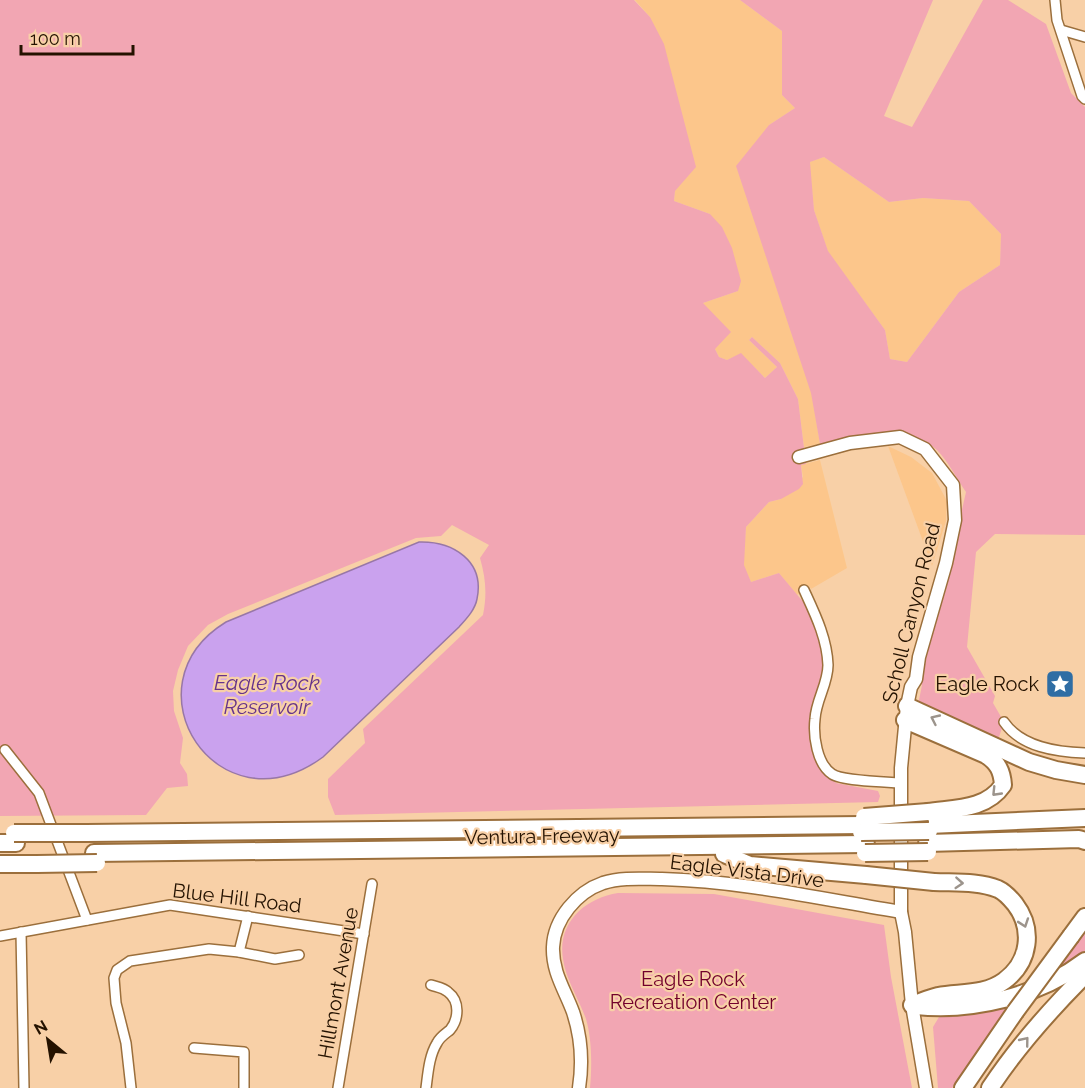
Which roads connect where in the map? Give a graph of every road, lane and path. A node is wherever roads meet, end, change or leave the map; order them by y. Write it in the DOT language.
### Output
graph roads {
  1 [pos="1055,0"];
  2 [pos="1061,30"];
  3 [pos="1085,37"];
  4 [pos="1085,99"];
  5 [pos="799,458"];
  6 [pos="804,590"];
  7 [pos="906,713"];
  8 [pos="1004,722"];
  9 [pos="5,750"];
  10 [pos="1085,753"];
  11 [pos="1085,775"];
  12 [pos="901,783"];
  13 [pos="1085,818"];
  14 [pos="1085,827"];
  15 [pos="928,833"];
  16 [pos="864,834"];
  17 [pos="221,836"];
  18 [pos="8,838"];
  19 [pos="1085,843"];
  20 [pos="161,847"];
  21 [pos="91,848"];
  22 [pos="724,854"];
  23 [pos="0,855"];
  24 [pos="242,857"];
  25 [pos="36,859"];
  26 [pos="0,864"];
  27 [pos="372,884"];
  28 [pos="901,912"];
  29 [pos="249,916"];
  30 [pos="1085,917"];
  31 [pos="87,920"];
  32 [pos="21,933"];
  33 [pos="364,934"];
  34 [pos="0,936"];
  35 [pos="239,951"];
  36 [pos="299,955"];
  37 [pos="1085,961"];
  38 [pos="1085,975"];
  39 [pos="431,985"];
  40 [pos="912,1005"];
  41 [pos="194,1048"];
  42 [pos="24,1088"];
  43 [pos="131,1088"];
  44 [pos="244,1088"];
  45 [pos="338,1088"];
  46 [pos="426,1088"];
  47 [pos="579,1088"];
  48 [pos="926,1088"];
  49 [pos="963,1088"];
  50 [pos="990,1088"];
  1 -- 2 [label="street"];
  2 -- 3 [label="street"];
  2 -- 4 [label="street"];
  5 -- 7 [label="street, Scholl Canyon Road"];
  6 -- 12 [label="street"];
  11 -- 7 [label="highway, one-way"];
  7 -- 12 [label="street, Scholl Canyon Road"];
  7 -- 15 [label="highway, one-way"];
  8 -- 10 [label="street"];
  9 -- 31 [label="street"];
  12 -- 28 [label="street, Scholl Canyon Road"];
  13 -- 15 [label="highway, Ventura Freeway"];
  14 -- 15 [label="highway"];
  15 -- 16 [label="highway, bridge"];
  15 -- 16 [label="highway, Ventura Freeway, bridge"];
  15 -- 19 [label="highway, Ventura Freeway"];
  16 -- 17 [label="highway"];
  16 -- 17 [label="highway, Ventura Freeway"];
  16 -- 22 [label="highway, Ventura Freeway"];
  16 -- 24 [label="highway"];
  17 -- 20 [label="highway, Ventura Freeway"];
  18 -- 21 [label="highway, Ventura Freeway, bridge"];
  20 -- 21 [label="highway, Ventura Freeway"];
  20 -- 21 [label="highway, Ventura Freeway"];
  20 -- 24 [label="highway, Ventura Freeway"];
  21 -- 25 [label="highway, Ventura Freeway, bridge"];
  22 -- 24 [label="highway, Ventura Freeway"];
  22 -- 40 [label="highway, one-way, bridge"];
  23 -- 25 [label="highway"];
  25 -- 26 [label="highway, Ventura Freeway"];
  27 -- 33 [label="street, Hillmont Avenue"];
  28 -- 40 [label="street, Scholl Canyon Road"];
  28 -- 47 [label="street, Eagle Vista Drive"];
  29 -- 31 [label="street, Blue Hill Road"];
  29 -- 33 [label="street, Blue Hill Road"];
  29 -- 35 [label="street"];
  30 -- 49 [label="highway, bridge"];
  31 -- 32 [label="street, Blue Hill Road"];
  32 -- 34 [label="street, Blue Hill Road"];
  32 -- 42 [label="street"];
  33 -- 45 [label="street, Hillmont Avenue"];
  35 -- 36 [label="street"];
  35 -- 43 [label="street"];
  37 -- 40 [label="highway"];
  50 -- 38 [label="highway, one-way"];
  39 -- 46 [label="street"];
  40 -- 48 [label="street, Scholl Canyon Road"];
  41 -- 44 [label="street"];
}
